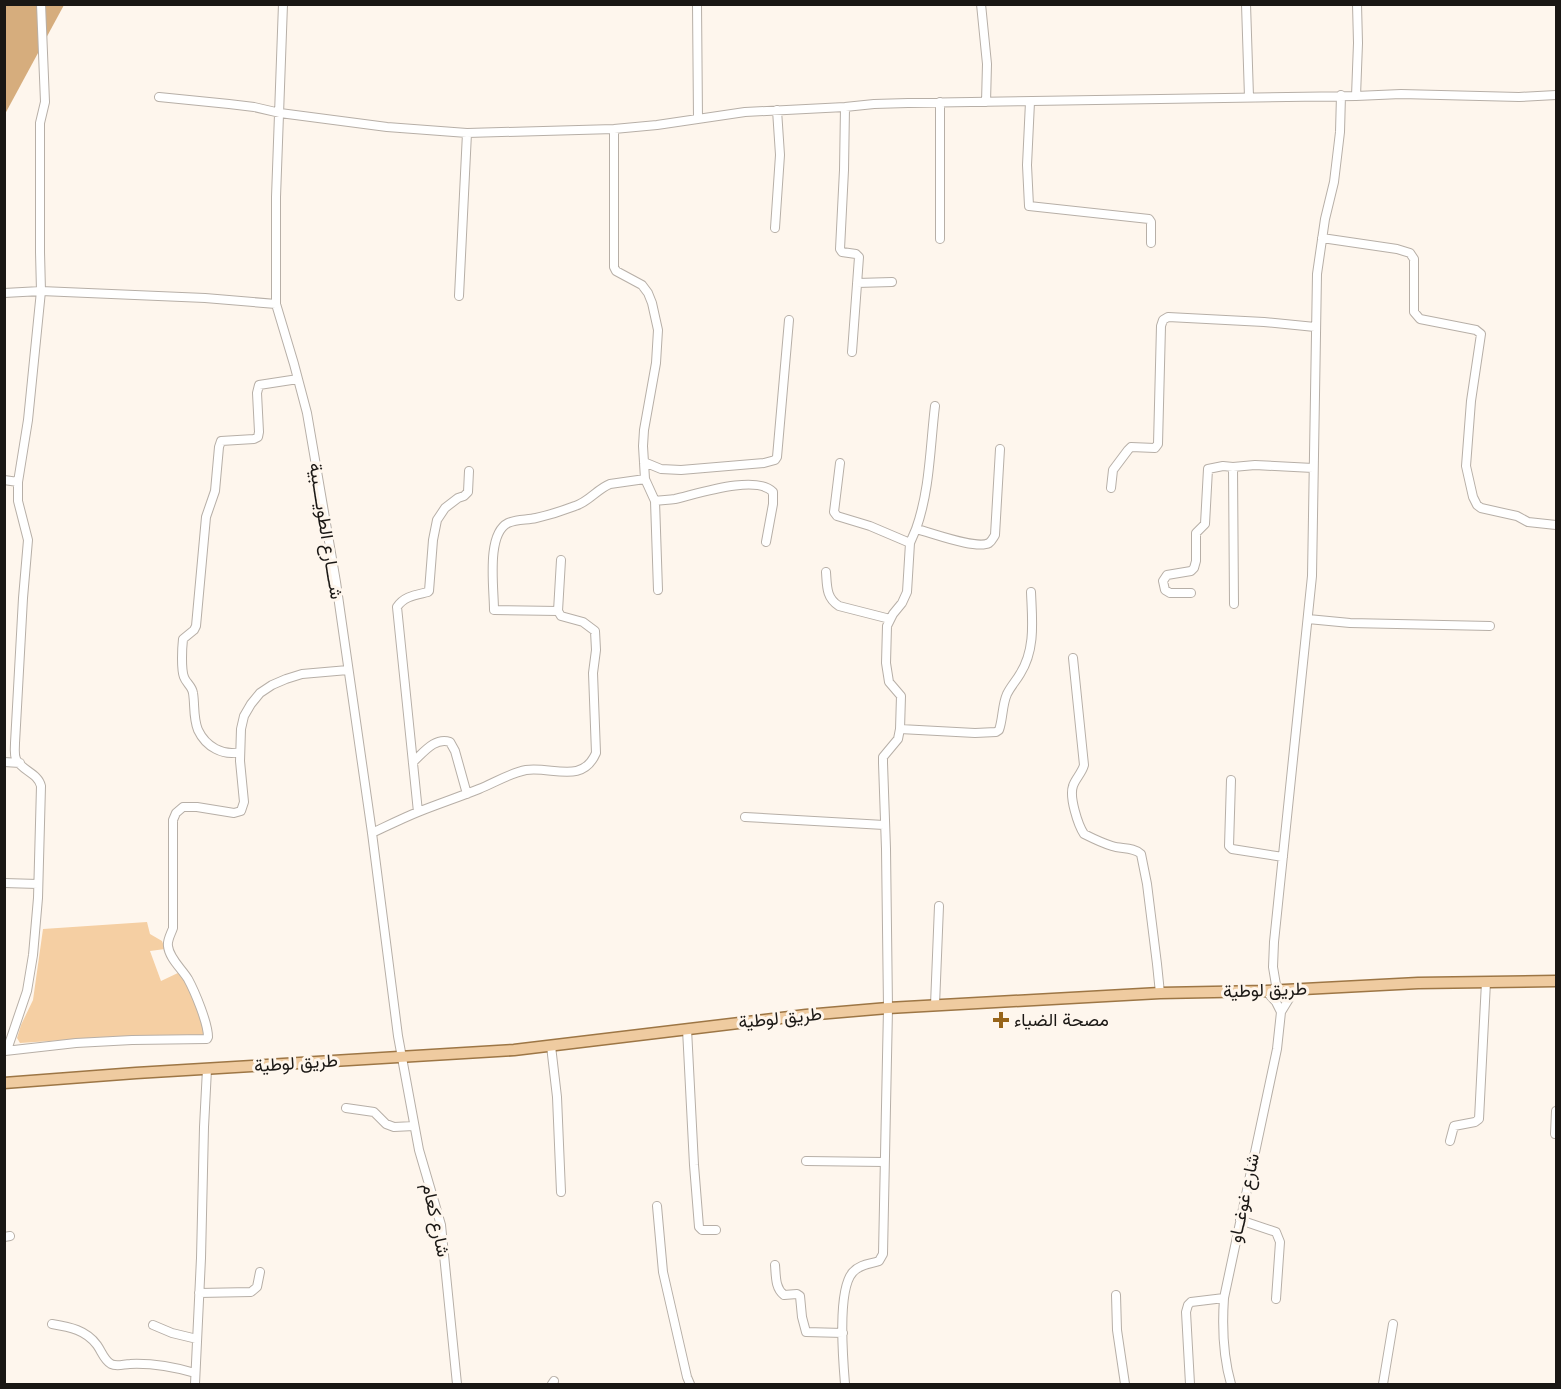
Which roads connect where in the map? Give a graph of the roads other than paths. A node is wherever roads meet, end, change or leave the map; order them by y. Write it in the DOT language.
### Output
graph roads {
  1 [pos="41,4"];
  2 [pos="283,4"];
  3 [pos="697,4"];
  4 [pos="981,4"];
  5 [pos="1246,4"];
  6 [pos="1357,4"];
  7 [pos="1341,95"];
  8 [pos="1557,95"];
  9 [pos="1356,96"];
  10 [pos="159,97"];
  11 [pos="1249,97"];
  12 [pos="940,102"];
  13 [pos="986,102"];
  14 [pos="1030,102"];
  15 [pos="845,107"];
  16 [pos="777,110"];
  17 [pos="279,113"];
  18 [pos="698,119"];
  19 [pos="614,129"];
  20 [pos="467,133"];
  21 [pos="775,228"];
  22 [pos="1322,238"];
  23 [pos="940,239"];
  24 [pos="1150,243"];
  25 [pos="892,282"];
  26 [pos="857,283"];
  27 [pos="41,291"];
  28 [pos="4,293"];
  29 [pos="459,296"];
  30 [pos="276,304"];
  31 [pos="789,320"];
  32 [pos="1315,327"];
  33 [pos="852,352"];
  34 [pos="298,379"];
  35 [pos="935,406"];
  36 [pos="1000,449"];
  37 [pos="644,462"];
  38 [pos="840,463"];
  39 [pos="1233,467"];
  40 [pos="1313,468"];
  41 [pos="469,471"];
  42 [pos="645,479"];
  43 [pos="4,480"];
  44 [pos="18,482"];
  45 [pos="1111,488"];
  46 [pos="655,501"];
  47 [pos="1557,525"];
  48 [pos="916,528"];
  49 [pos="766,542"];
  50 [pos="910,543"];
  51 [pos="561,560"];
  52 [pos="826,572"];
  53 [pos="658,590"];
  54 [pos="1031,591"];
  55 [pos="1191,593"];
  56 [pos="1234,604"];
  57 [pos="558,611"];
  58 [pos="890,619"];
  59 [pos="1308,619"];
  60 [pos="1490,626"];
  61 [pos="1073,658"];
  62 [pos="348,670"];
  63 [pos="900,729"];
  64 [pos="240,752"];
  65 [pos="4,762"];
  66 [pos="413,762"];
  67 [pos="20,763"];
  68 [pos="1231,780"];
  69 [pos="467,794"];
  70 [pos="418,812"];
  71 [pos="744,817"];
  72 [pos="885,825"];
  73 [pos="372,833"];
  74 [pos="1283,857"];
  75 [pos="4,883"];
  76 [pos="38,884"];
  77 [pos="939,906"];
  78 [pos="1557,981"];
  79 [pos="1486,982"];
  80 [pos="1295,989"];
  81 [pos="1272,991"];
  82 [pos="1160,993"];
  83 [pos="935,1005"];
  84 [pos="888,1008"];
  85 [pos="1281,1012"];
  86 [pos="687,1029"];
  87 [pos="551,1046"];
  88 [pos="6,1050"];
  89 [pos="402,1057"];
  90 [pos="207,1069"];
  91 [pos="4,1083"];
  92 [pos="346,1108"];
  93 [pos="1557,1111"];
  94 [pos="414,1126"];
  95 [pos="1555,1134"];
  96 [pos="1450,1141"];
  97 [pos="806,1161"];
  98 [pos="884,1162"];
  99 [pos="561,1192"];
  100 [pos="657,1206"];
  101 [pos="1240,1220"];
  102 [pos="716,1230"];
  103 [pos="775,1265"];
  104 [pos="260,1272"];
  105 [pos="199,1293"];
  106 [pos="1116,1295"];
  107 [pos="1224,1298"];
  108 [pos="1276,1299"];
  109 [pos="52,1324"];
  110 [pos="1393,1324"];
  111 [pos="153,1325"];
  112 [pos="843,1333"];
  113 [pos="196,1339"];
  114 [pos="195,1373"];
  115 [pos="195,1384"];
  116 [pos="457,1384"];
  117 [pos="690,1384"];
  118 [pos="845,1384"];
  119 [pos="1125,1384"];
  120 [pos="1190,1384"];
  121 [pos="1231,1384"];
  122 [pos="1383,1384"];
  1 -- 27 [label="street"];
  2 -- 17 [label="street, شــــارع الطويــــبية"];
  3 -- 18 [label="street"];
  4 -- 13 [label="street"];
  5 -- 11 [label="street"];
  6 -- 9 [label="street"];
  7 -- 9 [label="street"];
  7 -- 11 [label="street"];
  7 -- 22 [label="street"];
  8 -- 9 [label="street"];
  10 -- 17 [label="street"];
  11 -- 14 [label="street"];
  12 -- 13 [label="street"];
  12 -- 15 [label="street"];
  12 -- 23 [label="street"];
  13 -- 14 [label="street"];
  14 -- 24 [label="street"];
  15 -- 16 [label="street"];
  15 -- 26 [label="street"];
  16 -- 18 [label="street"];
  16 -- 21 [label="street"];
  17 -- 20 [label="street"];
  17 -- 30 [label="street, شــــارع الطويــــبية"];
  18 -- 19 [label="street"];
  19 -- 20 [label="street"];
  19 -- 37 [label="street"];
  20 -- 29 [label="street"];
  22 -- 32 [label="street"];
  22 -- 47 [label="street"];
  25 -- 26 [label="street"];
  26 -- 33 [label="street"];
  27 -- 28 [label="street"];
  27 -- 30 [label="street"];
  27 -- 44 [label="street"];
  30 -- 34 [label="street, شــــارع الطويــــبية"];
  31 -- 37 [label="street"];
  32 -- 40 [label="street"];
  32 -- 45 [label="street"];
  34 -- 62 [label="street, شــــارع الطويــــبية"];
  34 -- 64 [label="street"];
  35 -- 48 [label="street"];
  36 -- 48 [label="street"];
  37 -- 42 [label="street"];
  38 -- 50 [label="street"];
  39 -- 40 [label="street"];
  39 -- 55 [label="street"];
  39 -- 56 [label="street"];
  40 -- 59 [label="street"];
  41 -- 66 [label="street"];
  42 -- 46 [label="street"];
  42 -- 57 [label="street"];
  43 -- 44 [label="street"];
  44 -- 67 [label="street"];
  46 -- 49 [label="street"];
  46 -- 53 [label="street"];
  48 -- 50 [label="street"];
  50 -- 58 [label="street"];
  51 -- 57 [label="street"];
  52 -- 58 [label="street"];
  54 -- 63 [label="street"];
  57 -- 69 [label="street"];
  58 -- 63 [label="street"];
  59 -- 60 [label="street"];
  59 -- 74 [label="street"];
  61 -- 82 [label="street"];
  62 -- 64 [label="street"];
  62 -- 73 [label="street, شــــارع الطويــــبية"];
  63 -- 72 [label="street"];
  64 -- 88 [label="street"];
  65 -- 67 [label="street"];
  66 -- 69 [label="street"];
  66 -- 70 [label="street"];
  67 -- 76 [label="street"];
  68 -- 74 [label="street"];
  69 -- 70 [label="street"];
  70 -- 73 [label="street"];
  71 -- 72 [label="street"];
  72 -- 84 [label="street"];
  73 -- 89 [label="street, شــــارع الطويــــبية"];
  74 -- 81 [label="street"];
  75 -- 76 [label="street"];
  76 -- 88 [label="street"];
  77 -- 83 [label="street"];
  78 -- 79 [label="main road, طريق لوطية"];
  79 -- 80 [label="main road, طريق لوطية"];
  79 -- 96 [label="street"];
  80 -- 81 [label="main road, طريق لوطية"];
  80 -- 85 [label="street"];
  81 -- 82 [label="main road, طريق لوطية"];
  81 -- 85 [label="street"];
  82 -- 83 [label="main road, طريق لوطية"];
  83 -- 84 [label="main road, طريق لوطية"];
  84 -- 86 [label="main road, طريق لوطية"];
  84 -- 98 [label="street"];
  85 -- 101 [label="street, شارع غوغــاو"];
  86 -- 87 [label="main road, طريق لوطية"];
  86 -- 102 [label="street"];
  87 -- 89 [label="main road, طريق لوطية"];
  87 -- 99 [label="street"];
  89 -- 90 [label="main road, طريق لوطية"];
  89 -- 94 [label="street, شارع كعام"];
  90 -- 91 [label="main road, طريق لوطية"];
  90 -- 105 [label="street"];
  92 -- 94 [label="street"];
  93 -- 95 [label="street"];
  94 -- 116 [label="street, شارع كعام"];
  97 -- 98 [label="street"];
  98 -- 112 [label="street"];
  100 -- 117 [label="street"];
  101 -- 107 [label="street, شارع غوغــاو"];
  101 -- 108 [label="street"];
  103 -- 112 [label="street"];
  104 -- 105 [label="street"];
  105 -- 113 [label="street"];
  106 -- 119 [label="street"];
  107 -- 120 [label="street"];
  107 -- 121 [label="street, شارع غوغــاو"];
  109 -- 114 [label="street"];
  110 -- 122 [label="street"];
  111 -- 113 [label="street"];
  112 -- 118 [label="street"];
  113 -- 114 [label="street"];
  114 -- 115 [label="street"];
}
